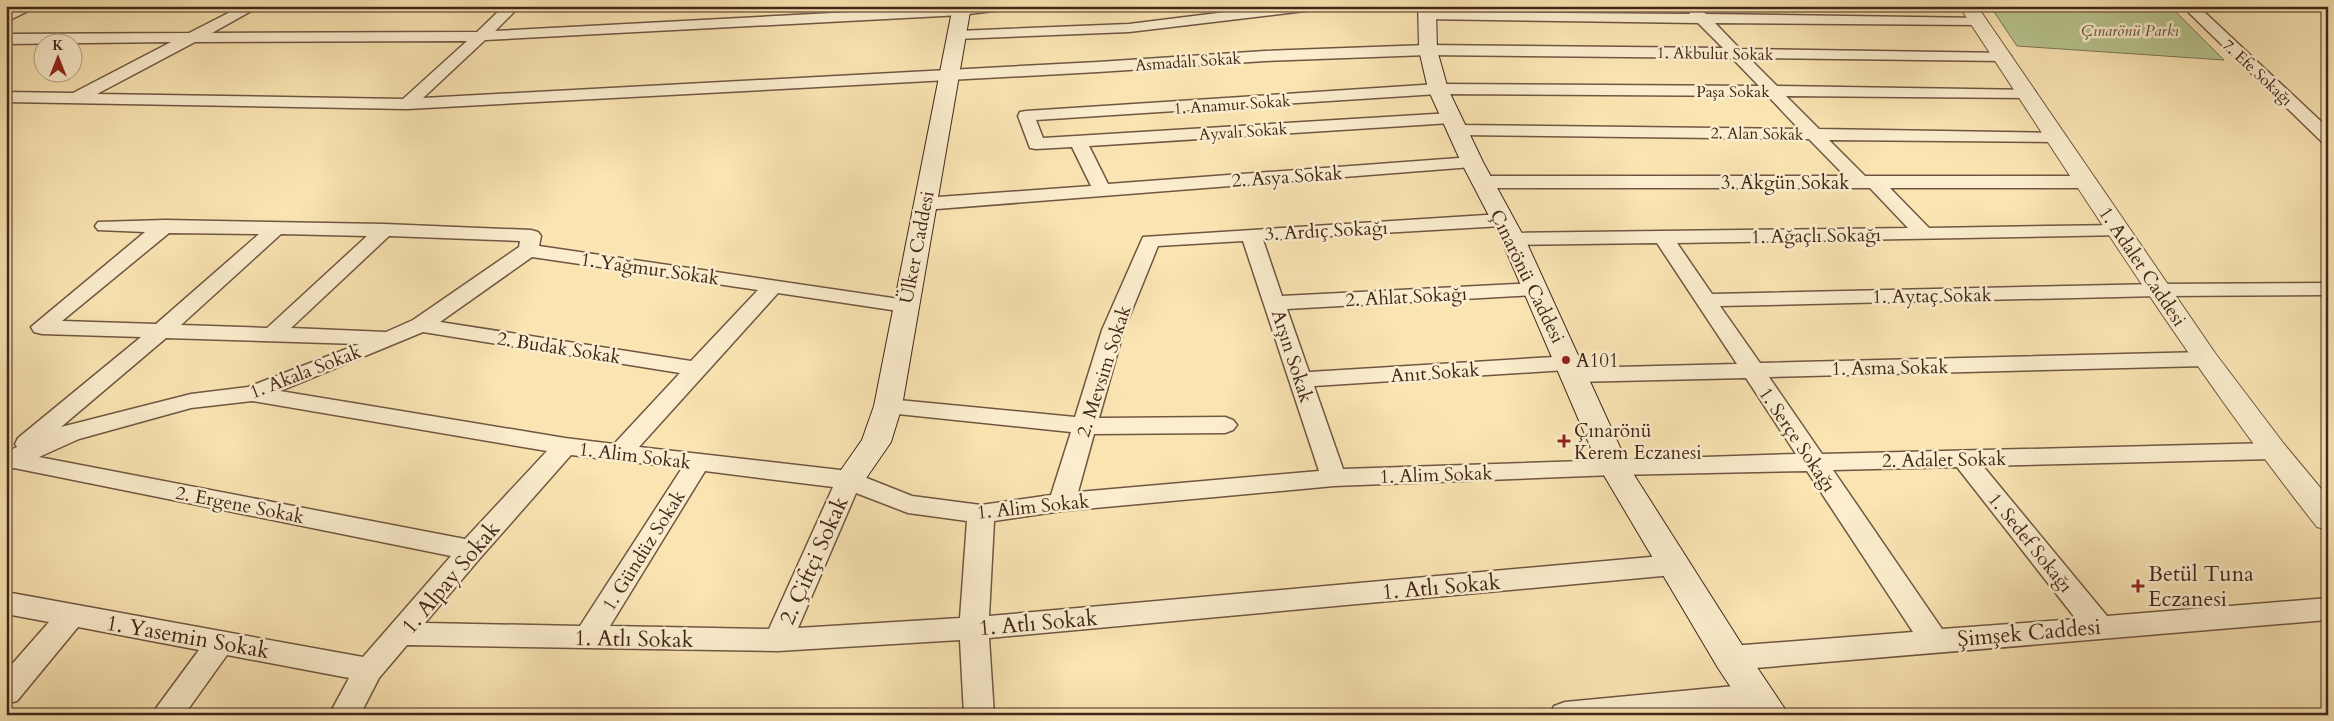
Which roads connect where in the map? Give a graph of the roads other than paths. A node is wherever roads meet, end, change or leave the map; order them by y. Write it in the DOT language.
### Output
graph roads {
  1 [pos="253,6"];
  2 [pos="512,6"];
  3 [pos="1001,6"];
  4 [pos="1313,6"];
  5 [pos="1690,6"];
  6 [pos="2189,6"];
  7 [pos="962,8"];
  8 [pos="1427,11"];
  9 [pos="1974,14"];
  10 [pos="1702,18"];
  11 [pos="957,35"];
  12 [pos="480,36"];
  13 [pos="6,39"];
  14 [pos="190,39"];
  15 [pos="1428,50"];
  16 [pos="1736,53"];
  17 [pos="2002,56"];
  18 [pos="949,74"];
  19 [pos="1438,89"];
  20 [pos="1772,91"];
  21 [pos="2028,93"];
  22 [pos="6,97"];
  23 [pos="76,98"];
  24 [pos="407,104"];
  25 [pos="1454,124"];
  26 [pos="1813,134"];
  27 [pos="2057,137"];
  28 [pos="2328,138"];
  29 [pos="1078,141"];
  30 [pos="1036,144"];
  31 [pos="1477,172"];
  32 [pos="1868,182"];
  33 [pos="2088,182"];
  34 [pos="1102,190"];
  35 [pos="924,204"];
  36 [pos="105,226"];
  37 [pos="165,226"];
  38 [pos="277,228"];
  39 [pos="1508,229"];
  40 [pos="384,230"];
  41 [pos="2118,231"];
  42 [pos="1923,233"];
  43 [pos="1251,235"];
  44 [pos="1663,237"];
  45 [pos="1150,241"];
  46 [pos="528,250"];
  47 [pos="773,286"];
  48 [pos="1536,289"];
  49 [pos="2328,289"];
  50 [pos="2159,290"];
  51 [pos="1705,300"];
  52 [pos="1275,303"];
  53 [pos="905,306"];
  54 [pos="421,325"];
  55 [pos="162,330"];
  56 [pos="272,334"];
  57 [pos="389,338"];
  58 [pos="2205,358"];
  59 [pos="697,369"];
  60 [pos="1572,369"];
  61 [pos="1752,370"];
  62 [pos="1301,380"];
  63 [pos="252,394"];
  64 [pos="888,406"];
  65 [pos="1225,425"];
  66 [pos="1085,426"];
  67 [pos="565,446"];
  68 [pos="2273,451"];
  69 [pos="620,453"];
  70 [pos="1962,458"];
  71 [pos="8,461"];
  72 [pos="1813,462"];
  73 [pos="698,463"];
  74 [pos="1614,467"];
  75 [pos="1334,478"];
  76 [pos="849,480"];
  77 [pos="1062,502"];
  78 [pos="981,514"];
  79 [pos="2328,519"];
  80 [pos="471,550"];
  81 [pos="1673,565"];
  82 [pos="6,603"];
  83 [pos="2328,609"];
  84 [pos="72,615"];
  85 [pos="2099,626"];
  86 [pos="974,628"];
  87 [pos="401,634"];
  88 [pos="588,637"];
  89 [pos="778,640"];
  90 [pos="1934,640"];
  91 [pos="221,642"];
  92 [pos="1731,658"];
  93 [pos="369,670"];
  94 [pos="6,692"];
  95 [pos="1763,705"];
  96 [pos="166,715"];
  97 [pos="344,715"];
  98 [pos="979,715"];
  99 [pos="1565,715"];
  1 -- 14 [label="street"];
  2 -- 12 [label="street"];
  3 -- 7 [label="street"];
  4 -- 11 [label="street"];
  5 -- 10 [label="street"];
  6 -- 28 [label="street, 7. Efe Sokağı"];
  7 -- 11 [label="main road, Ülker Caddesi"];
  7 -- 12 [label="street"];
  8 -- 10 [label="street"];
  8 -- 15 [label="main road, Çınarönü Caddesi"];
  9 -- 10 [label="street"];
  9 -- 17 [label="main road, 1. Adalet Caddesi"];
  10 -- 16 [label="street"];
  11 -- 18 [label="main road, Ülker Caddesi"];
  12 -- 14 [label="street"];
  12 -- 24 [label="street"];
  13 -- 14 [label="street"];
  14 -- 23 [label="street"];
  15 -- 16 [label="street, 1. Akbulut Sokak"];
  15 -- 18 [label="street, Asmadalı Sokak"];
  15 -- 19 [label="main road, Çınarönü Caddesi"];
  16 -- 17 [label="street, 1. Akbulut Sokak"];
  16 -- 20 [label="street"];
  17 -- 21 [label="main road, 1. Adalet Caddesi"];
  18 -- 24 [label="street, Asmadalı Sokak"];
  18 -- 35 [label="main road, Ülker Caddesi"];
  19 -- 20 [label="street, Paşa Sokak"];
  19 -- 25 [label="main road, Çınarönü Caddesi"];
  19 -- 30 [label="street, 1. Anamur Sokak"];
  20 -- 21 [label="street, Paşa Sokak"];
  20 -- 26 [label="street"];
  21 -- 27 [label="main road, 1. Adalet Caddesi"];
  22 -- 23 [label="street, Asmadalı Sokak"];
  23 -- 24 [label="street, Asmadalı Sokak"];
  25 -- 26 [label="street, 2. Alan Sokak"];
  25 -- 29 [label="street, Ayvalı Sokak"];
  25 -- 31 [label="main road, Çınarönü Caddesi"];
  26 -- 27 [label="street, 2. Alan Sokak"];
  26 -- 32 [label="street"];
  27 -- 33 [label="main road, 1. Adalet Caddesi"];
  29 -- 30 [label="street, Ayvalı Sokak"];
  29 -- 34 [label="street"];
  31 -- 32 [label="street, 3. Akgün Sokak"];
  31 -- 34 [label="street, 2. Asya Sokak"];
  31 -- 39 [label="main road, Çınarönü Caddesi"];
  32 -- 33 [label="street, 3. Akgün Sokak"];
  32 -- 42 [label="street"];
  33 -- 41 [label="main road, 1. Adalet Caddesi"];
  34 -- 35 [label="street, 2. Asya Sokak"];
  35 -- 53 [label="main road, Ülker Caddesi"];
  36 -- 37 [label="street"];
  37 -- 38 [label="street"];
  37 -- 55 [label="street"];
  38 -- 40 [label="street"];
  38 -- 55 [label="street"];
  39 -- 43 [label="street, 3. Ardıç Sokağı"];
  39 -- 44 [label="street, 1. Ağaçlı Sokağı"];
  39 -- 48 [label="main road, Çınarönü Caddesi"];
  40 -- 46 [label="street"];
  40 -- 56 [label="street"];
  41 -- 42 [label="street, 1. Ağaçlı Sokağı"];
  41 -- 50 [label="main road, 1. Adalet Caddesi"];
  42 -- 44 [label="street, 1. Ağaçlı Sokağı"];
  43 -- 45 [label="street, 3. Ardıç Sokağı"];
  43 -- 52 [label="street, Arşın Sokak"];
  44 -- 51 [label="street, 1. Serçe Sokağı"];
  45 -- 66 [label="street, 2. Mevsim Sokak"];
  46 -- 47 [label="street, 1. Yağmur Sokak"];
  46 -- 54 [label="street, 1. Akala Sokak"];
  47 -- 53 [label="street, 1. Yağmur Sokak"];
  47 -- 59 [label="street"];
  48 -- 52 [label="street, 2. Ahlat Sokağı"];
  48 -- 60 [label="main road, Çınarönü Caddesi"];
  49 -- 50 [label="street, 1. Aytaç Sokak"];
  50 -- 51 [label="street, 1. Aytaç Sokak"];
  50 -- 58 [label="main road, 1. Adalet Caddesi"];
  51 -- 61 [label="street, 1. Serçe Sokağı"];
  52 -- 62 [label="street, Arşın Sokak"];
  53 -- 64 [label="main road, Ülker Caddesi"];
  54 -- 57 [label="street, 1. Akala Sokak"];
  54 -- 59 [label="street, 2. Budak Sokak"];
  55 -- 56 [label="street"];
  55 -- 71 [label="street"];
  56 -- 57 [label="street"];
  57 -- 63 [label="street, 1. Akala Sokak"];
  58 -- 61 [label="street, 1. Asma Sokak"];
  58 -- 68 [label="main road, 1. Adalet Caddesi"];
  59 -- 69 [label="street"];
  60 -- 61 [label="street, 1. Asma Sokak"];
  60 -- 62 [label="street, Anıt Sokak"];
  60 -- 74 [label="main road, Çınarönü Caddesi"];
  61 -- 72 [label="street, 1. Serçe Sokağı"];
  62 -- 75 [label="street, Arşın Sokak"];
  63 -- 67 [label="street, 1. Alim Sokak"];
  63 -- 71 [label="street, 1. Akala Sokak"];
  64 -- 66 [label="street"];
  64 -- 76 [label="main road, Ülker Caddesi"];
  65 -- 66 [label="street"];
  66 -- 77 [label="street, 2. Mevsim Sokak"];
  67 -- 69 [label="street, 1. Alim Sokak"];
  67 -- 80 [label="street, 1. Alpay Sokak"];
  68 -- 70 [label="street, 2. Adalet Sokak"];
  68 -- 79 [label="main road, 1. Adalet Caddesi"];
  69 -- 73 [label="street, 1. Alim Sokak"];
  70 -- 72 [label="street, 2. Adalet Sokak"];
  70 -- 85 [label="street, 1. Sedef Sokağı"];
  71 -- 80 [label="street, 2. Ergene Sokak"];
  72 -- 74 [label="street, 2. Adalet Sokak"];
  72 -- 90 [label="street, 1. Serçe Sokağı"];
  73 -- 76 [label="street, 1. Alim Sokak"];
  73 -- 88 [label="street, 1. Gündüz Sokak"];
  74 -- 75 [label="street, 1. Alim Sokak"];
  74 -- 81 [label="main road, Çınarönü Caddesi"];
  75 -- 77 [label="street, 1. Alim Sokak"];
  76 -- 78 [label="street, 1. Alim Sokak"];
  76 -- 89 [label="street, 2. Çiftçi Sokak"];
  77 -- 78 [label="street, 1. Alim Sokak"];
  78 -- 86 [label="street"];
  80 -- 87 [label="street, 1. Alpay Sokak"];
  81 -- 86 [label="street, 1. Atlı Sokak"];
  81 -- 92 [label="main road, Çınarönü Caddesi"];
  82 -- 84 [label="street, 1. Yasemin Sokak"];
  83 -- 85 [label="street, Şimşek Caddesi"];
  84 -- 91 [label="street, 1. Yasemin Sokak"];
  84 -- 94 [label="street"];
  85 -- 90 [label="street, Şimşek Caddesi"];
  86 -- 89 [label="street, 1. Atlı Sokak"];
  86 -- 98 [label="street"];
  87 -- 88 [label="street, 1. Atlı Sokak"];
  87 -- 93 [label="street, 1. Alpay Sokak"];
  88 -- 89 [label="street, 1. Atlı Sokak"];
  90 -- 92 [label="street, Şimşek Caddesi"];
  91 -- 93 [label="street, 1. Yasemin Sokak"];
  91 -- 96 [label="street"];
  92 -- 95 [label="main road, Çınarönü Caddesi"];
  93 -- 97 [label="street, 1. Alpay Sokak"];
  95 -- 99 [label="street"];
}
